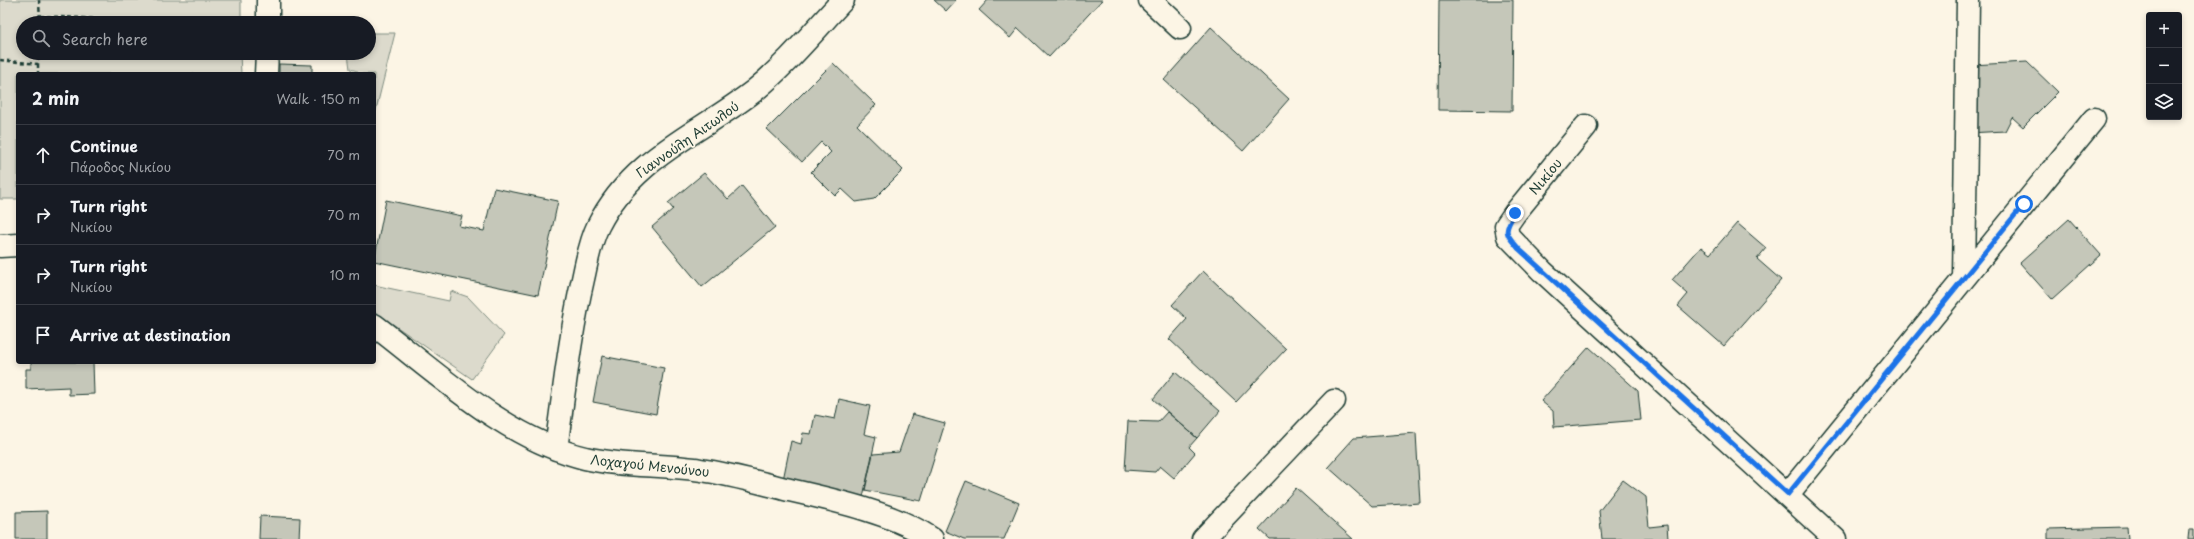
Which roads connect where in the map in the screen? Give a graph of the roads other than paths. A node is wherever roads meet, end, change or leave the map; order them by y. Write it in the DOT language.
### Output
graph roads {
  1 [pos="268,0"];
  2 [pos="843,0"];
  3 [pos="1150,0"];
  4 [pos="1968,0"];
  5 [pos="268,16"];
  6 [pos="1180,28"];
  7 [pos="267,60"];
  8 [pos="266,72"];
  9 [pos="2094,119"];
  10 [pos="1586,126"];
  11 [pos="0,246"];
  12 [pos="16,246"];
  13 [pos="1964,278"];
  14 [pos="376,327"];
  15 [pos="1334,401"];
  16 [pos="556,449"];
  17 [pos="1788,494"];
  18 [pos="932,539"];
  19 [pos="1203,539"];
  20 [pos="1836,539"];
  1 -- 5 [label="street"];
  2 -- 16 [label="street, Γιαννούλη Αιτωλού"];
  3 -- 6 [label="street"];
  4 -- 13 [label="street"];
  7 -- 8 [label="street"];
  9 -- 13 [label="street"];
  10 -- 17 [label="street, Νικίου"];
  11 -- 12 [label="street"];
  13 -- 17 [label="street"];
  14 -- 16 [label="street, Λοχαγού Μενούνου"];
  15 -- 19 [label="street"];
  16 -- 18 [label="street, Λοχαγού Μενούνου"];
  17 -- 20 [label="street, Νικίου"];
}
